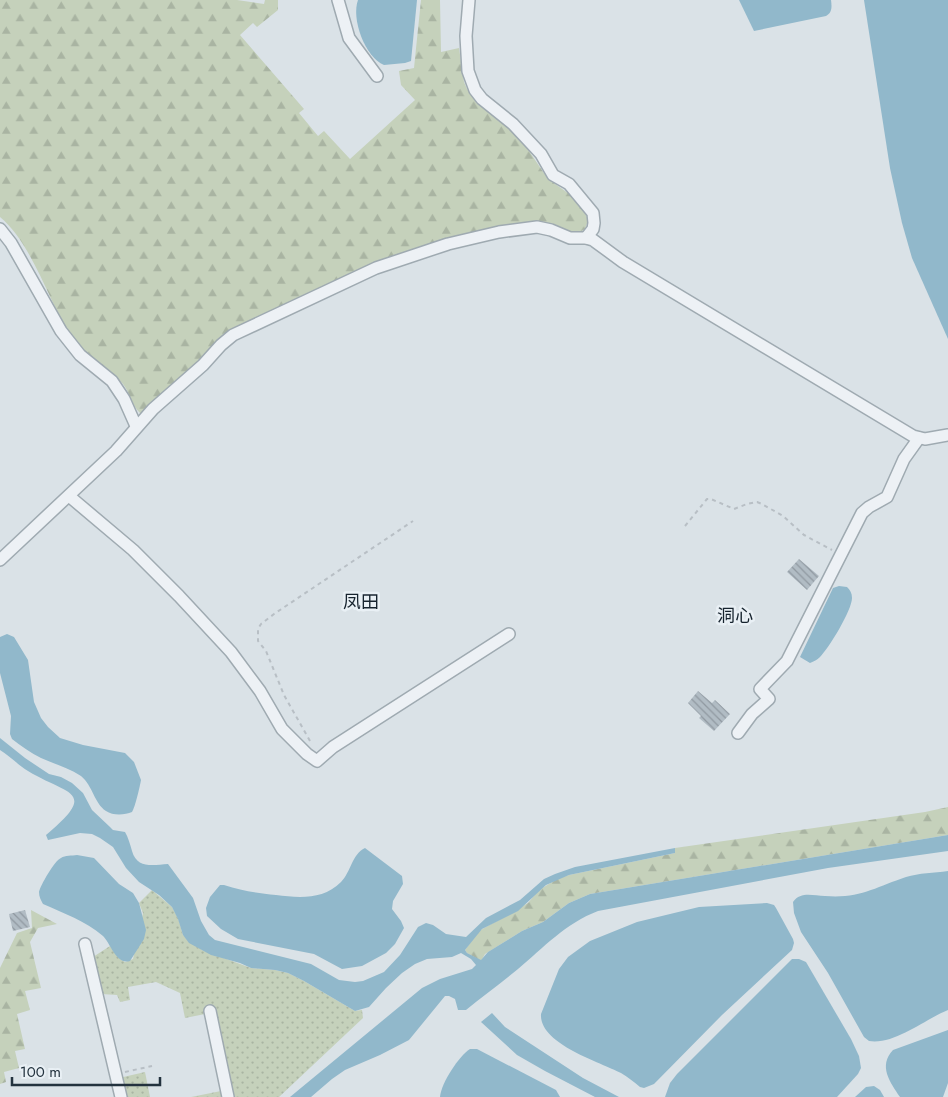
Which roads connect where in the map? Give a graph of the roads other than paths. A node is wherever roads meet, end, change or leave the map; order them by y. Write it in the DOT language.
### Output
graph roads {
  1 [pos="338,0"];
  2 [pos="469,0"];
  3 [pos="376,76"];
  4 [pos="0,229"];
  5 [pos="586,238"];
  6 [pos="136,426"];
  7 [pos="948,435"];
  8 [pos="918,438"];
  9 [pos="69,496"];
  10 [pos="0,560"];
  11 [pos="509,634"];
  12 [pos="738,733"];
  13 [pos="85,944"];
  14 [pos="210,1011"];
  15 [pos="121,1097"];
  16 [pos="228,1097"];
  1 -- 3 [label="street"];
  2 -- 5 [label="street"];
  4 -- 6 [label="street"];
  5 -- 6 [label="street"];
  5 -- 8 [label="street"];
  6 -- 9 [label="street"];
  7 -- 8 [label="street"];
  8 -- 12 [label="street"];
  9 -- 10 [label="street"];
  9 -- 11 [label="street"];
  13 -- 15 [label="street"];
  14 -- 16 [label="street"];
}
